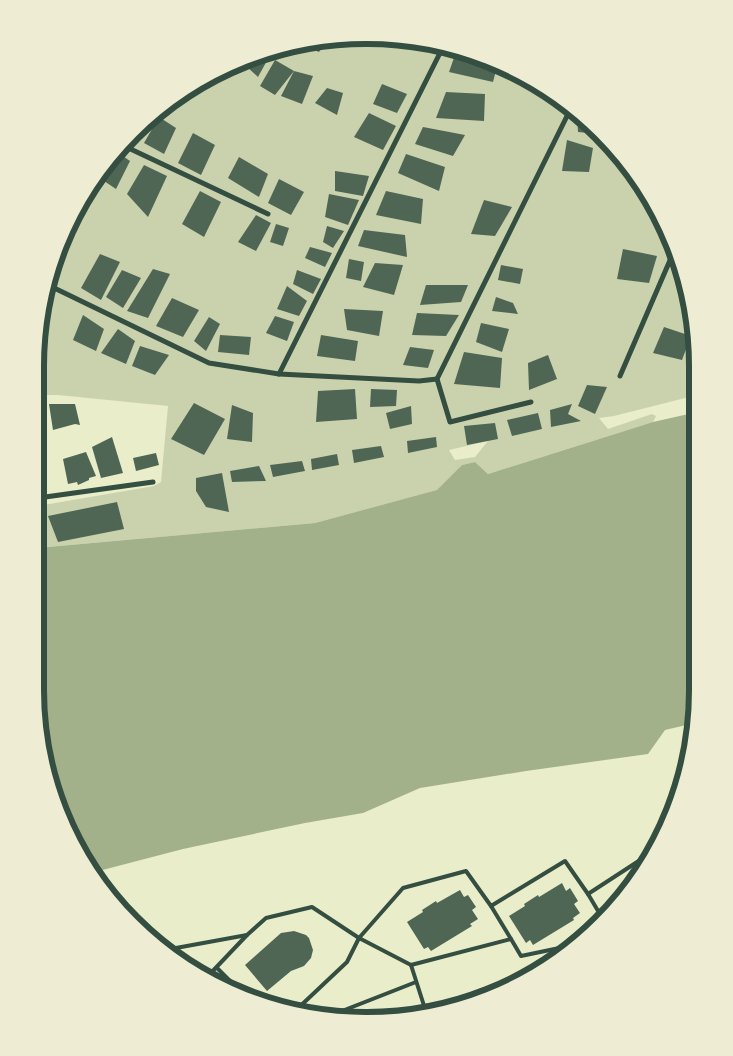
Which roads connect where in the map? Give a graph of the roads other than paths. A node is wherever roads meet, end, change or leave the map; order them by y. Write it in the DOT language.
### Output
graph roads {
  1 [pos="440,53"];
  2 [pos="568,114"];
  3 [pos="129,148"];
  4 [pos="268,214"];
  5 [pos="670,258"];
  6 [pos="54,288"];
  7 [pos="279,374"];
  8 [pos="620,376"];
  9 [pos="437,379"];
  10 [pos="531,402"];
  11 [pos="152,482"];
  12 [pos="44,497"];
  13 [pos="641,860"];
  14 [pos="588,894"];
  15 [pos="491,906"];
  16 [pos="599,913"];
  17 [pos="247,935"];
  18 [pos="359,938"];
  19 [pos="511,939"];
  20 [pos="173,948"];
  21 [pos="560,948"];
  22 [pos="411,965"];
  23 [pos="217,968"];
  24 [pos="212,973"];
  25 [pos="416,982"];
  26 [pos="232,983"];
  27 [pos="301,1005"];
  28 [pos="424,1007"];
  29 [pos="341,1011"];
  1 -- 7 [label="street"];
  2 -- 9 [label="street"];
  3 -- 4 [label="street"];
  5 -- 8 [label="street"];
  6 -- 7 [label="street"];
  7 -- 9 [label="street"];
  9 -- 10 [label="street"];
  11 -- 12 [label="street"];
  13 -- 14 [label="lane"];
  14 -- 15 [label="lane"];
  14 -- 16 [label="lane"];
  15 -- 18 [label="lane"];
  15 -- 19 [label="lane"];
  17 -- 18 [label="lane"];
  17 -- 20 [label="lane"];
  17 -- 23 [label="lane"];
  18 -- 22 [label="lane"];
  18 -- 27 [label="lane"];
  19 -- 21 [label="lane"];
  19 -- 22 [label="lane"];
  22 -- 25 [label="lane"];
  23 -- 24 [label="lane"];
  23 -- 26 [label="lane"];
  25 -- 28 [label="lane"];
  25 -- 29 [label="lane"];
}
